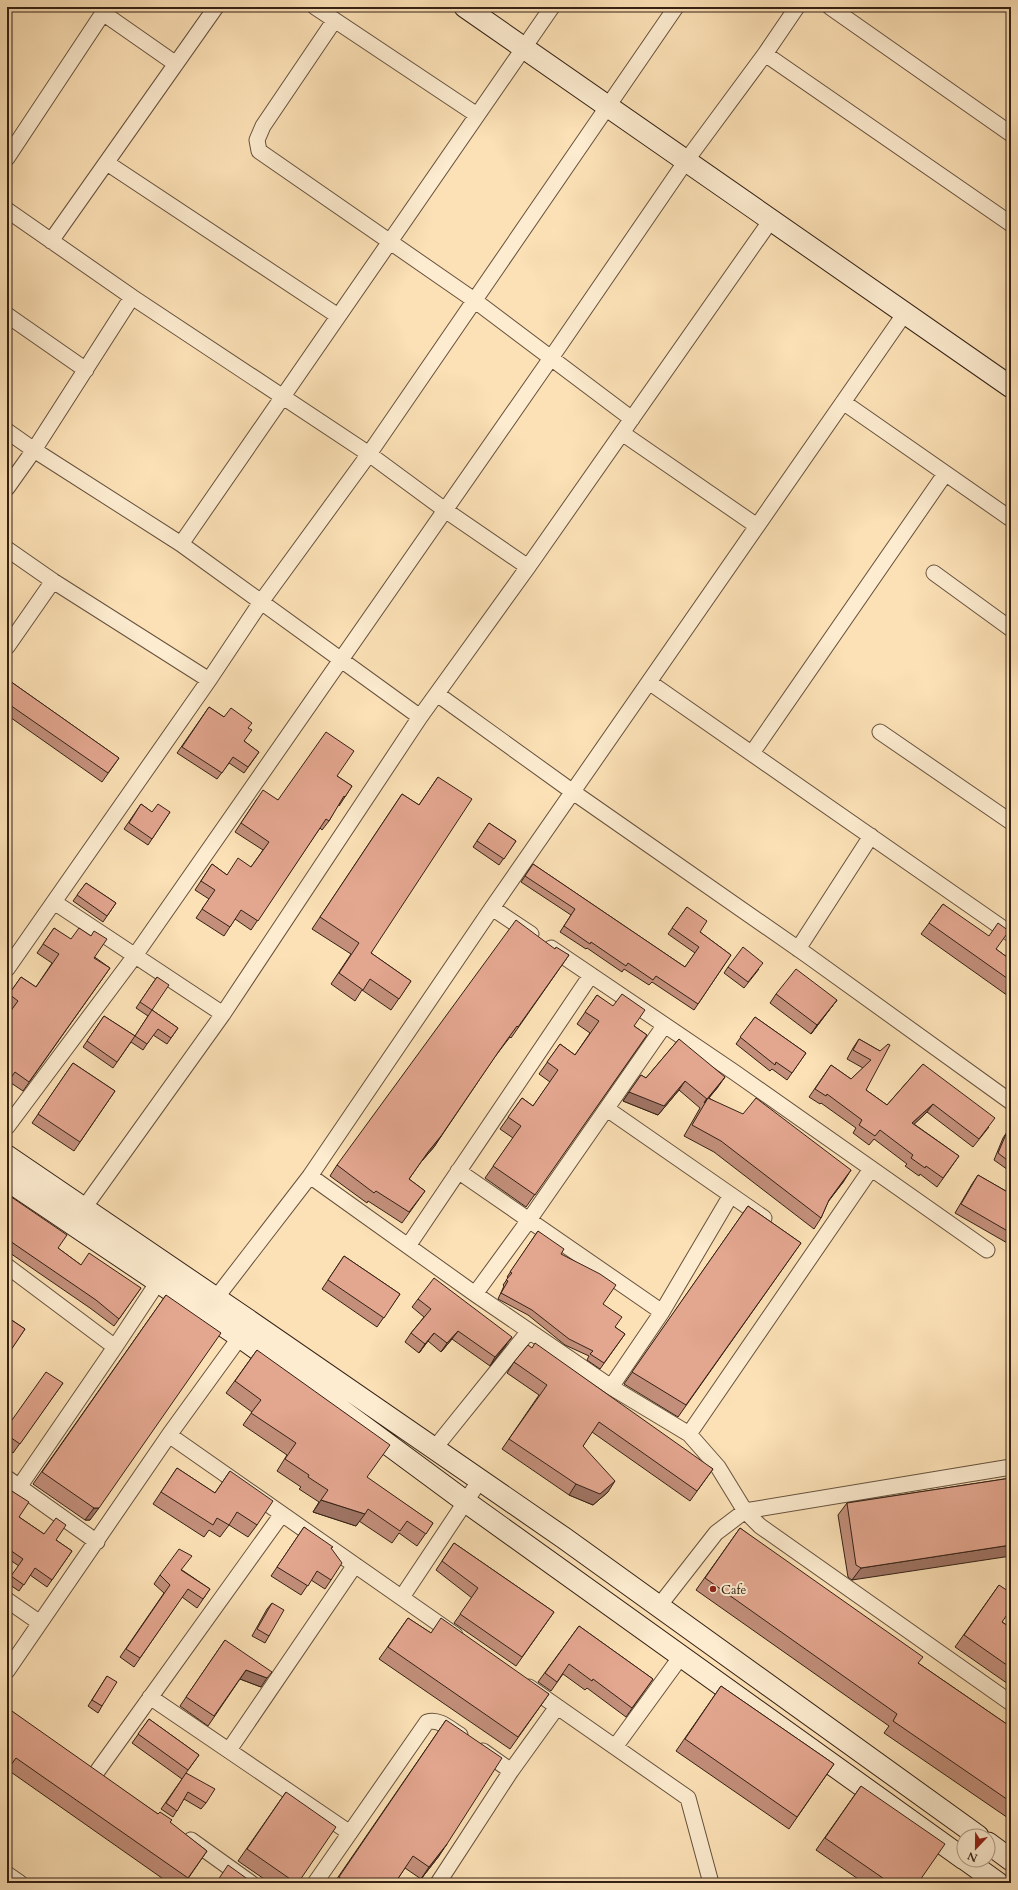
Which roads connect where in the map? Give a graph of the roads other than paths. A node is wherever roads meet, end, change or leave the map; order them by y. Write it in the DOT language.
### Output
graph roads {
  1 [pos="216,7"];
  2 [pos="315,7"];
  3 [pos="465,7"];
  4 [pos="552,7"];
  5 [pos="676,7"];
  6 [pos="797,7"];
  7 [pos="830,7"];
  8 [pos="105,10"];
  9 [pos="334,20"];
  10 [pos="523,48"];
  11 [pos="765,54"];
  12 [pos="176,64"];
  13 [pos="609,107"];
  14 [pos="477,115"];
  15 [pos="1011,134"];
  16 [pos="7,158"];
  17 [pos="686,161"];
  18 [pos="107,163"];
  19 [pos="7,210"];
  20 [pos="771,220"];
  21 [pos="1011,224"];
  22 [pos="51,241"];
  23 [pos="390,242"];
  24 [pos="132,297"];
  25 [pos="474,300"];
  26 [pos="905,313"];
  27 [pos="7,315"];
  28 [pos="338,316"];
  29 [pos="551,358"];
  30 [pos="86,370"];
  31 [pos="1011,387"];
  32 [pos="283,396"];
  33 [pos="843,402"];
  34 [pos="632,419"];
  35 [pos="7,431"];
  36 [pos="622,433"];
  37 [pos="34,450"];
  38 [pos="369,454"];
  39 [pos="945,474"];
  40 [pos="7,488"];
  41 [pos="445,510"];
  42 [pos="1011,519"];
  43 [pos="757,526"];
  44 [pos="180,544"];
  45 [pos="7,549"];
  46 [pos="528,567"];
  47 [pos="934,574"];
  48 [pos="53,581"];
  49 [pos="261,602"];
  50 [pos="1011,629"];
  51 [pos="7,646"];
  52 [pos="340,660"];
  53 [pos="209,680"];
  54 [pos="649,682"];
  55 [pos="437,694"];
  56 [pos="420,717"];
  57 [pos="880,732"];
  58 [pos="752,753"];
  59 [pos="573,792"];
  60 [pos="1009,816"];
  61 [pos="871,836"];
  62 [pos="54,902"];
  63 [pos="492,908"];
  64 [pos="1011,934"];
  65 [pos="798,949"];
  66 [pos="134,957"];
  67 [pos="7,969"];
  68 [pos="591,975"];
  69 [pos="223,1014"];
  70 [pos="664,1026"];
  71 [pos="1011,1102"];
  72 [pos="607,1108"];
  73 [pos="7,1126"];
  74 [pos="7,1156"];
  75 [pos="870,1169"];
  76 [pos="458,1172"];
  77 [pos="310,1176"];
  78 [pos="7,1180"];
  79 [pos="731,1195"];
  80 [pos="84,1208"];
  81 [pos="530,1220"];
  82 [pos="775,1226"];
  83 [pos="800,1243"];
  84 [pos="408,1246"];
  85 [pos="987,1250"];
  86 [pos="813,1252"];
  87 [pos="7,1266"];
  88 [pos="158,1282"];
  89 [pos="475,1294"];
  90 [pos="216,1298"];
  91 [pos="662,1312"];
  92 [pos="528,1331"];
  93 [pos="240,1337"];
  94 [pos="115,1347"];
  95 [pos="610,1387"];
  96 [pos="689,1434"];
  97 [pos="169,1435"];
  98 [pos="434,1449"];
  99 [pos="1011,1467"];
  100 [pos="480,1480"];
  101 [pos="13,1482"];
  102 [pos="466,1502"];
  103 [pos="746,1511"];
  104 [pos="282,1514"];
  105 [pos="97,1542"];
  106 [pos="355,1565"];
  107 [pos="402,1598"];
  108 [pos="7,1600"];
  109 [pos="659,1606"];
  110 [pos="40,1623"];
  111 [pos="466,1643"];
  112 [pos="682,1655"];
  113 [pos="7,1670"];
  114 [pos="518,1679"];
  115 [pos="150,1697"];
  116 [pos="1011,1703"];
  117 [pos="557,1707"];
  118 [pos="615,1747"];
  119 [pos="229,1750"];
  120 [pos="859,1750"];
  121 [pos="84,1764"];
  122 [pos="511,1771"];
  123 [pos="96,1773"];
  124 [pos="844,1773"];
  125 [pos="109,1782"];
  126 [pos="967,1828"];
  127 [pos="178,1831"];
  128 [pos="350,1833"];
  129 [pos="996,1849"];
  130 [pos="956,1853"];
  131 [pos="1011,1860"];
  132 [pos="977,1868"];
  133 [pos="7,1874"];
  134 [pos="20,1883"];
  135 [pos="251,1883"];
  136 [pos="315,1883"];
  137 [pos="438,1883"];
  138 [pos="711,1883"];
  139 [pos="998,1883"];
  1 -- 12 [label="street"];
  2 -- 9 [label="street"];
  3 -- 10 [label="street"];
  4 -- 10 [label="street"];
  5 -- 13 [label="street"];
  6 -- 11 [label="street"];
  7 -- 15 [label="street"];
  8 -- 12 [label="street"];
  8 -- 16 [label="street"];
  9 -- 14 [label="street"];
  9 -- 23 [label="street"];
  10 -- 13 [label="street"];
  10 -- 14 [label="street"];
  11 -- 17 [label="street"];
  11 -- 21 [label="street"];
  12 -- 18 [label="street"];
  13 -- 17 [label="street"];
  13 -- 25 [label="street"];
  14 -- 23 [label="street"];
  17 -- 20 [label="street"];
  17 -- 29 [label="street"];
  18 -- 22 [label="street"];
  18 -- 28 [label="street"];
  19 -- 22 [label="street"];
  20 -- 26 [label="street"];
  20 -- 34 [label="street"];
  22 -- 24 [label="street"];
  23 -- 25 [label="street"];
  23 -- 28 [label="street"];
  24 -- 30 [label="street"];
  24 -- 32 [label="street"];
  25 -- 29 [label="street"];
  25 -- 38 [label="street"];
  26 -- 31 [label="street"];
  26 -- 33 [label="street"];
  27 -- 30 [label="street"];
  28 -- 32 [label="street"];
  29 -- 34 [label="street"];
  29 -- 41 [label="street"];
  30 -- 37 [label="street"];
  32 -- 38 [label="street"];
  32 -- 44 [label="street"];
  33 -- 39 [label="street"];
  33 -- 43 [label="street"];
  34 -- 36 [label="street"];
  35 -- 37 [label="street"];
  36 -- 43 [label="street"];
  36 -- 46 [label="street"];
  37 -- 40 [label="street"];
  37 -- 44 [label="street"];
  38 -- 41 [label="street"];
  38 -- 49 [label="street"];
  39 -- 42 [label="street"];
  39 -- 58 [label="street"];
  41 -- 46 [label="street"];
  41 -- 52 [label="street"];
  43 -- 54 [label="street"];
  44 -- 49 [label="street"];
  45 -- 48 [label="street"];
  46 -- 55 [label="street"];
  47 -- 50 [label="street"];
  48 -- 51 [label="street"];
  48 -- 53 [label="street"];
  49 -- 52 [label="street"];
  49 -- 53 [label="street"];
  52 -- 56 [label="street"];
  52 -- 66 [label="street"];
  53 -- 62 [label="street"];
  54 -- 58 [label="street"];
  54 -- 59 [label="street"];
  55 -- 56 [label="street"];
  55 -- 59 [label="street"];
  56 -- 69 [label="street"];
  57 -- 60 [label="street"];
  58 -- 61 [label="street"];
  59 -- 63 [label="street"];
  59 -- 65 [label="street"];
  61 -- 64 [label="street"];
  61 -- 65 [label="street"];
  62 -- 66 [label="street"];
  62 -- 67 [label="street"];
  63 -- 68 [label="street"];
  63 -- 77 [label="street"];
  65 -- 71 [label="street"];
  66 -- 69 [label="street"];
  66 -- 73 [label="street"];
  68 -- 70 [label="street"];
  68 -- 76 [label="street"];
  69 -- 80 [label="street"];
  70 -- 72 [label="street"];
  70 -- 75 [label="street"];
  72 -- 79 [label="street"];
  72 -- 81 [label="street"];
  74 -- 80 [label="street"];
  75 -- 85 [label="street"];
  75 -- 86 [label="street"];
  76 -- 81 [label="street"];
  76 -- 84 [label="street"];
  77 -- 84 [label="street"];
  77 -- 90 [label="street"];
  78 -- 88 [label="street"];
  79 -- 82 [label="street"];
  79 -- 91 [label="street"];
  80 -- 90 [label="street"];
  81 -- 89 [label="street"];
  81 -- 91 [label="street"];
  83 -- 86 [label="street"];
  84 -- 89 [label="street"];
  86 -- 96 [label="street"];
  87 -- 94 [label="street"];
  88 -- 93 [label="street"];
  88 -- 94 [label="street"];
  89 -- 92 [label="street"];
  90 -- 98 [label="street"];
  91 -- 95 [label="street"];
  92 -- 95 [label="street"];
  92 -- 98 [label="street"];
  93 -- 97 [label="street"];
  93 -- 102 [label="street"];
  94 -- 101 [label="street"];
  95 -- 96 [label="street"];
  96 -- 103 [label="street"];
  97 -- 104 [label="street"];
  97 -- 105 [label="street"];
  98 -- 100 [label="street"];
  99 -- 103 [label="street"];
  100 -- 102 [label="street"];
  100 -- 109 [label="street"];
  101 -- 105 [label="street"];
  102 -- 107 [label="street"];
  102 -- 112 [label="street"];
  103 -- 109 [label="street"];
  103 -- 116 [label="street"];
  104 -- 106 [label="street"];
  104 -- 115 [label="street"];
  105 -- 110 [label="street"];
  106 -- 107 [label="street"];
  106 -- 119 [label="street"];
  107 -- 111 [label="street"];
  108 -- 110 [label="street"];
  109 -- 120 [label="street"];
  110 -- 113 [label="street"];
  112 -- 118 [label="street"];
  112 -- 124 [label="street"];
  114 -- 117 [label="street"];
  115 -- 119 [label="street"];
  115 -- 123 [label="street"];
  117 -- 118 [label="street"];
  117 -- 122 [label="street"];
  118 -- 138 [label="street"];
  119 -- 128 [label="street"];
  120 -- 124 [label="street"];
  120 -- 126 [label="street"];
  121 -- 123 [label="street"];
  122 -- 128 [label="street"];
  122 -- 137 [label="street"];
  123 -- 125 [label="street"];
  124 -- 130 [label="street"];
  127 -- 135 [label="street"];
  128 -- 136 [label="street"];
  129 -- 131 [label="street"];
  132 -- 139 [label="street"];
  133 -- 134 [label="street"];
}
